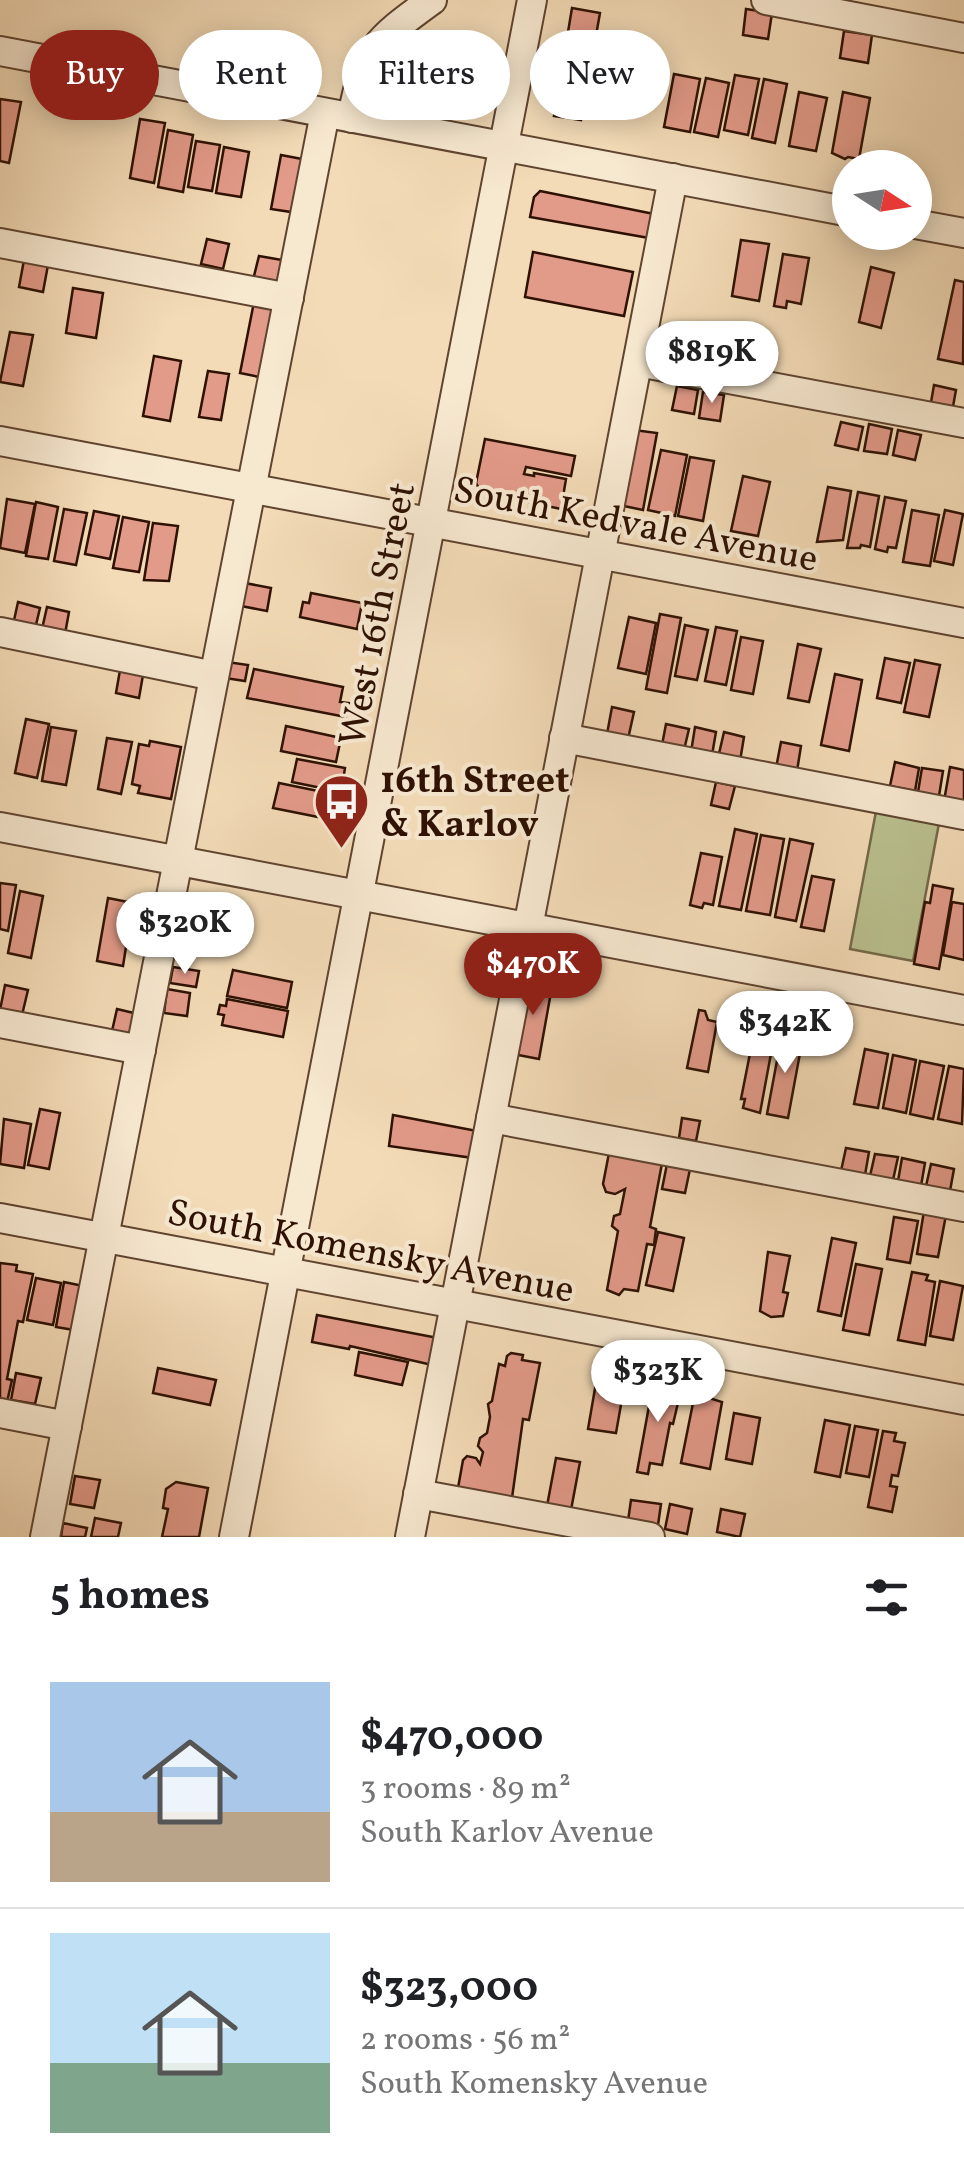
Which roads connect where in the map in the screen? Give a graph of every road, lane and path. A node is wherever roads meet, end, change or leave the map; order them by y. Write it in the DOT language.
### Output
graph roads {
  1 [pos="432,0"];
  2 [pos="532,0"];
  3 [pos="766,0"];
  4 [pos="964,38"];
  5 [pos="0,51"];
  6 [pos="339,115"];
  7 [pos="504,146"];
  8 [pos="673,178"];
  9 [pos="832,209"];
  10 [pos="932,227"];
  11 [pos="964,233"];
  12 [pos="0,243"];
  13 [pos="288,298"];
  14 [pos="638,362"];
  15 [pos="964,423"];
  16 [pos="0,441"];
  17 [pos="251,488"];
  18 [pos="432,523"];
  19 [pos="600,554"];
  20 [pos="964,623"];
  21 [pos="0,632"];
  22 [pos="214,676"];
  23 [pos="564,738"];
  24 [pos="964,815"];
  25 [pos="0,827"];
  26 [pos="179,861"];
  27 [pos="360,895"];
  28 [pos="528,927"];
  29 [pos="964,1010"];
  30 [pos="0,1023"];
  31 [pos="140,1050"];
  32 [pos="491,1118"];
  33 [pos="964,1206"];
  34 [pos="0,1218"];
  35 [pos="104,1237"];
  36 [pos="286,1272"];
  37 [pos="455,1304"];
  38 [pos="964,1400"];
  39 [pos="0,1413"];
  40 [pos="67,1426"];
  41 [pos="418,1494"];
  42 [pos="46,1537"];
  43 [pos="234,1537"];
  44 [pos="410,1537"];
  45 [pos="650,1537"];
  1 -- 6 [label="street"];
  2 -- 7 [label="street, West 16th Street"];
  3 -- 4 [label="street"];
  5 -- 6 [label="street"];
  6 -- 7 [label="street"];
  6 -- 13 [label="street"];
  7 -- 8 [label="street"];
  7 -- 18 [label="street, West 16th Street"];
  8 -- 9 [label="street"];
  8 -- 14 [label="street"];
  10 -- 11 [label="street"];
  12 -- 13 [label="street"];
  13 -- 17 [label="street"];
  14 -- 15 [label="street"];
  14 -- 19 [label="street"];
  16 -- 17 [label="street, South Kedvale Avenue"];
  17 -- 18 [label="street, South Kedvale Avenue"];
  17 -- 22 [label="street"];
  18 -- 19 [label="street, South Kedvale Avenue"];
  18 -- 27 [label="street, West 16th Street"];
  19 -- 20 [label="street, South Kedvale Avenue"];
  19 -- 23 [label="street"];
  21 -- 22 [label="street"];
  22 -- 26 [label="street"];
  23 -- 24 [label="street"];
  23 -- 28 [label="street"];
  25 -- 26 [label="street"];
  26 -- 27 [label="street"];
  26 -- 31 [label="street"];
  27 -- 28 [label="street"];
  27 -- 36 [label="street, West 16th Street"];
  28 -- 29 [label="street"];
  28 -- 32 [label="street"];
  30 -- 31 [label="street"];
  31 -- 35 [label="street"];
  32 -- 33 [label="street"];
  32 -- 37 [label="street"];
  34 -- 35 [label="street, South Komensky Avenue"];
  35 -- 36 [label="street, South Komensky Avenue"];
  35 -- 40 [label="street"];
  36 -- 37 [label="street, South Komensky Avenue"];
  36 -- 43 [label="street, West 16th Street"];
  37 -- 38 [label="street, South Komensky Avenue"];
  37 -- 41 [label="street"];
  39 -- 40 [label="street"];
  40 -- 42 [label="street"];
  41 -- 44 [label="street"];
  41 -- 45 [label="street"];
}
